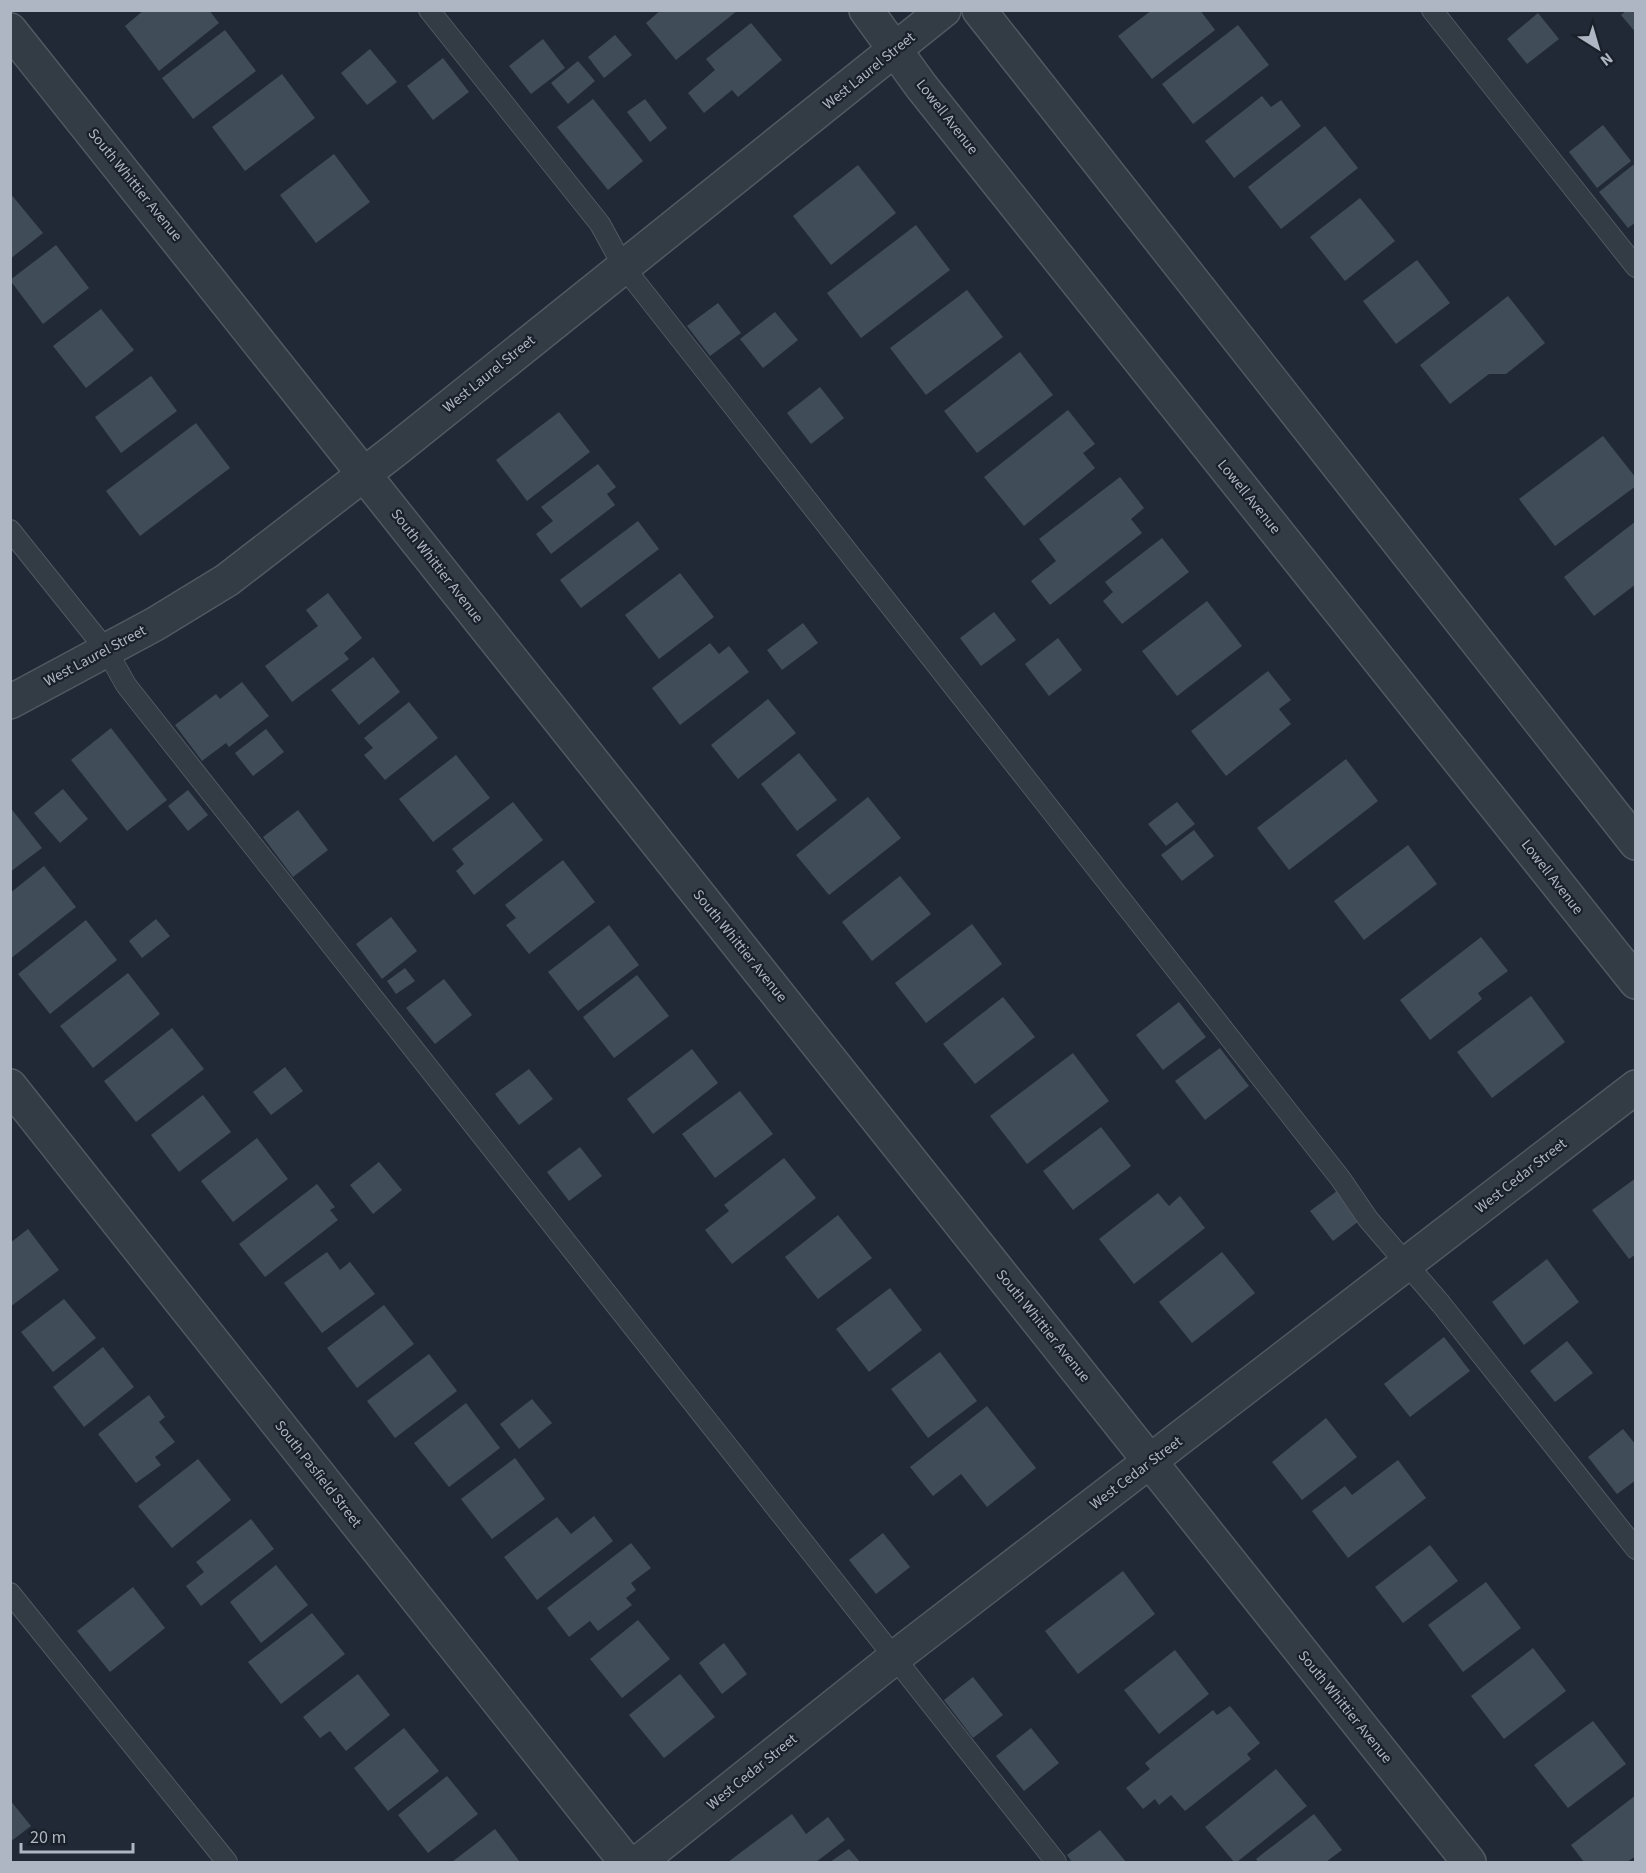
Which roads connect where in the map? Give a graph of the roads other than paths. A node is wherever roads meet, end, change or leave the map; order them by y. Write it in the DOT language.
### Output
graph roads {
  1 [pos="429,10"];
  2 [pos="866,10"];
  3 [pos="944,10"];
  4 [pos="979,10"];
  5 [pos="1432,10"];
  6 [pos="10,30"];
  7 [pos="895,50"];
  8 [pos="623,266"];
  9 [pos="1635,267"];
  10 [pos="364,474"];
  11 [pos="10,530"];
  12 [pos="107,651"];
  13 [pos="10,702"];
  14 [pos="1635,843"];
  15 [pos="1635,982"];
  16 [pos="10,1086"];
  17 [pos="1635,1087"];
  18 [pos="1406,1264"];
  19 [pos="1150,1461"];
  20 [pos="1635,1549"];
  21 [pos="10,1593"];
  22 [pos="894,1658"];
  23 [pos="227,1863"];
  24 [pos="626,1863"];
  25 [pos="639,1863"];
  26 [pos="1056,1863"];
  27 [pos="1469,1863"];
  1 -- 8 [label="lane"];
  2 -- 7 [label="street, Lowell Avenue"];
  3 -- 7 [label="street, West Laurel Street"];
  4 -- 14 [label="street"];
  5 -- 9 [label="lane"];
  6 -- 10 [label="street, South Whittier Avenue"];
  7 -- 8 [label="street, West Laurel Street"];
  7 -- 15 [label="street, Lowell Avenue"];
  8 -- 10 [label="street, West Laurel Street"];
  8 -- 18 [label="lane"];
  10 -- 12 [label="street, West Laurel Street"];
  10 -- 19 [label="street, South Whittier Avenue"];
  11 -- 12 [label="lane"];
  12 -- 13 [label="street, West Laurel Street"];
  12 -- 22 [label="lane"];
  16 -- 24 [label="street, South Pasfield Street"];
  17 -- 18 [label="street, West Cedar Street"];
  18 -- 19 [label="street, West Cedar Street"];
  18 -- 20 [label="lane"];
  19 -- 22 [label="street, West Cedar Street"];
  19 -- 27 [label="street, South Whittier Avenue"];
  21 -- 23 [label="lane"];
  22 -- 25 [label="street, West Cedar Street"];
  22 -- 26 [label="lane"];
}
